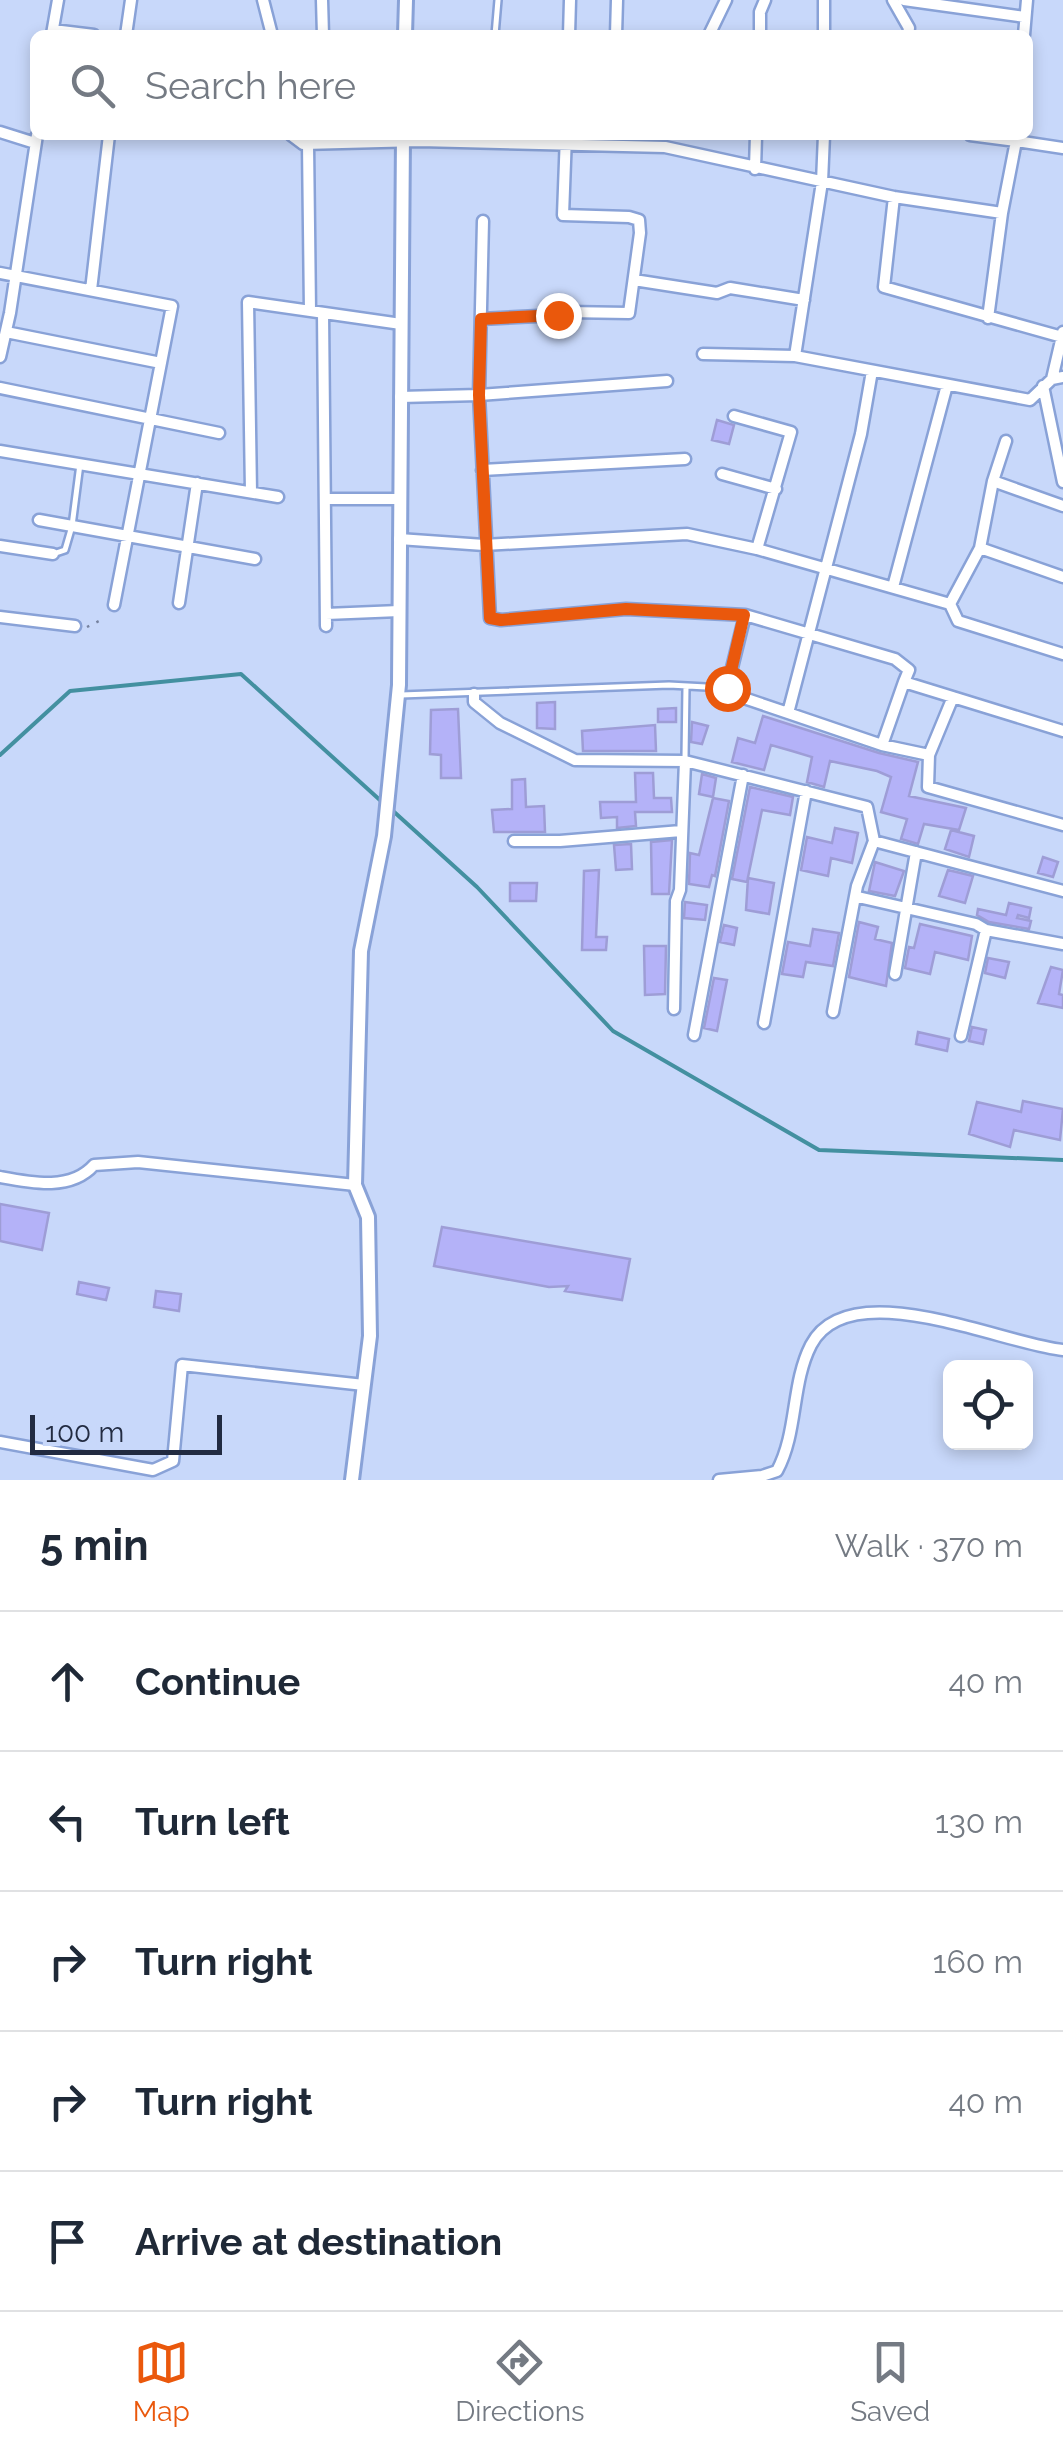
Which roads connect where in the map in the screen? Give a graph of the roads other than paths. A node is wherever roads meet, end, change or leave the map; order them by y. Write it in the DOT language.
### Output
graph roads {
  1 [pos="58,0"];
  2 [pos="131,0"];
  3 [pos="263,0"];
  4 [pos="322,0"];
  5 [pos="406,0"];
  6 [pos="498,0"];
  7 [pos="570,0"];
  8 [pos="617,0"];
  9 [pos="726,0"];
  10 [pos="765,0"];
  11 [pos="824,0"];
  12 [pos="893,0"];
  13 [pos="904,0"];
  14 [pos="1026,0"];
  15 [pos="1025,17"];
  16 [pos="53,30"];
  17 [pos="127,30"];
  18 [pos="271,30"];
  19 [pos="323,30"];
  20 [pos="405,30"];
  21 [pos="496,30"];
  22 [pos="569,30"];
  23 [pos="616,30"];
  24 [pos="711,30"];
  25 [pos="760,30"];
  26 [pos="824,30"];
  27 [pos="909,30"];
  28 [pos="1024,30"];
  29 [pos="0,132"];
  30 [pos="30,138"];
  31 [pos="36,140"];
  32 [pos="107,140"];
  33 [pos="297,140"];
  34 [pos="325,140"];
  35 [pos="403,140"];
  36 [pos="566,140"];
  37 [pos="756,140"];
  38 [pos="824,140"];
  39 [pos="1016,140"];
  40 [pos="1025,140"];
  41 [pos="308,144"];
  42 [pos="1063,148"];
  43 [pos="756,168"];
  44 [pos="822,182"];
  45 [pos="894,197"];
  46 [pos="1002,212"];
  47 [pos="483,222"];
  48 [pos="0,272"];
  49 [pos="16,276"];
  50 [pos="634,280"];
  51 [pos="91,290"];
  52 [pos="804,300"];
  53 [pos="316,312"];
  54 [pos="988,318"];
  55 [pos="481,319"];
  56 [pos="401,324"];
  57 [pos="6,332"];
  58 [pos="1062,334"];
  59 [pos="703,354"];
  60 [pos="795,356"];
  61 [pos="0,357"];
  62 [pos="161,364"];
  63 [pos="872,370"];
  64 [pos="1053,380"];
  65 [pos="667,381"];
  66 [pos="947,385"];
  67 [pos="0,388"];
  68 [pos="479,395"];
  69 [pos="400,397"];
  70 [pos="734,416"];
  71 [pos="150,419"];
  72 [pos="219,433"];
  73 [pos="1006,441"];
  74 [pos="0,451"];
  75 [pos="686,459"];
  76 [pos="80,464"];
  77 [pos="482,470"];
  78 [pos="139,474"];
  79 [pos="722,474"];
  80 [pos="994,481"];
  81 [pos="1063,482"];
  82 [pos="197,483"];
  83 [pos="776,489"];
  84 [pos="251,492"];
  85 [pos="278,497"];
  86 [pos="324,499"];
  87 [pos="400,499"];
  88 [pos="1063,506"];
  89 [pos="39,520"];
  90 [pos="72,526"];
  91 [pos="127,536"];
  92 [pos="400,539"];
  93 [pos="0,546"];
  94 [pos="484,546"];
  95 [pos="188,547"];
  96 [pos="980,548"];
  97 [pos="758,549"];
  98 [pos="53,554"];
  99 [pos="255,560"];
  100 [pos="826,568"];
  101 [pos="1063,577"];
  102 [pos="893,587"];
  103 [pos="179,602"];
  104 [pos="950,604"];
  105 [pos="114,605"];
  106 [pos="399,611"];
  107 [pos="744,615"];
  108 [pos="0,618"];
  109 [pos="75,626"];
  110 [pos="809,636"];
  111 [pos="1063,654"];
  112 [pos="904,682"];
  113 [pos="686,687"];
  114 [pos="727,688"];
  115 [pos="474,694"];
  116 [pos="398,695"];
  117 [pos="954,697"];
  118 [pos="788,714"];
  119 [pos="1063,732"];
  120 [pos="882,745"];
  121 [pos="929,755"];
  122 [pos="685,761"];
  123 [pos="743,775"];
  124 [pos="806,791"];
  125 [pos="1062,823"];
  126 [pos="682,832"];
  127 [pos="514,841"];
  128 [pos="874,841"];
  129 [pos="916,852"];
  130 [pos="1063,892"];
  131 [pos="858,898"];
  132 [pos="907,907"];
  133 [pos="986,930"];
  134 [pos="1063,944"];
  135 [pos="895,974"];
  136 [pos="674,1009"];
  137 [pos="833,1012"];
  138 [pos="764,1023"];
  139 [pos="694,1035"];
  140 [pos="960,1036"];
  141 [pos="0,1178"];
  142 [pos="356,1185"];
  143 [pos="1063,1350"];
  144 [pos="364,1385"];
  145 [pos="0,1442"];
  146 [pos="352,1480"];
  147 [pos="718,1480"];
  1 -- 16 [label="street"];
  2 -- 17 [label="street"];
  3 -- 18 [label="street"];
  4 -- 19 [label="street"];
  5 -- 20 [label="street"];
  6 -- 21 [label="lane"];
  7 -- 22 [label="street"];
  8 -- 23 [label="street"];
  9 -- 24 [label="street"];
  10 -- 25 [label="street"];
  11 -- 26 [label="street"];
  12 -- 27 [label="street"];
  13 -- 15 [label="street"];
  14 -- 15 [label="street"];
  15 -- 28 [label="street"];
  29 -- 30 [label="street"];
  31 -- 49 [label="street"];
  32 -- 51 [label="street"];
  33 -- 41 [label="street"];
  34 -- 41 [label="street"];
  35 -- 56 [label="street"];
  36 -- 43 [label="street"];
  36 -- 50 [label="street"];
  37 -- 43 [label="street"];
  38 -- 44 [label="street"];
  39 -- 46 [label="street"];
  40 -- 42 [label="street"];
  41 -- 53 [label="street"];
  43 -- 44 [label="street"];
  44 -- 45 [label="street"];
  44 -- 52 [label="street"];
  45 -- 46 [label="street"];
  45 -- 54 [label="street"];
  46 -- 54 [label="street"];
  47 -- 55 [label="street"];
  48 -- 49 [label="street"];
  49 -- 51 [label="street"];
  49 -- 57 [label="street"];
  50 -- 52 [label="street"];
  50 -- 55 [label="street"];
  51 -- 62 [label="street"];
  52 -- 60 [label="street"];
  53 -- 56 [label="street"];
  53 -- 84 [label="street"];
  53 -- 86 [label="street"];
  54 -- 58 [label="street"];
  55 -- 68 [label="street"];
  56 -- 69 [label="street"];
  57 -- 61 [label="street"];
  57 -- 62 [label="street"];
  58 -- 64 [label="street"];
  59 -- 60 [label="street"];
  60 -- 63 [label="street"];
  62 -- 71 [label="street"];
  63 -- 66 [label="street"];
  63 -- 100 [label="street"];
  64 -- 66 [label="street"];
  64 -- 81 [label="street"];
  65 -- 68 [label="street"];
  66 -- 102 [label="street"];
  67 -- 71 [label="street"];
  68 -- 69 [label="street"];
  68 -- 77 [label="street"];
  69 -- 87 [label="street"];
  70 -- 83 [label="street"];
  71 -- 72 [label="street"];
  71 -- 78 [label="street"];
  73 -- 80 [label="street"];
  74 -- 76 [label="street"];
  75 -- 77 [label="street"];
  76 -- 78 [label="street"];
  76 -- 90 [label="lane"];
  77 -- 94 [label="street"];
  78 -- 82 [label="street"];
  78 -- 91 [label="street"];
  79 -- 83 [label="street"];
  80 -- 88 [label="street"];
  80 -- 96 [label="street"];
  82 -- 84 [label="street"];
  82 -- 95 [label="street"];
  83 -- 97 [label="street"];
  84 -- 85 [label="street"];
  86 -- 87 [label="street"];
  86 -- 106 [label="street"];
  87 -- 92 [label="street"];
  89 -- 90 [label="street"];
  90 -- 91 [label="street"];
  90 -- 98 [label="lane"];
  91 -- 95 [label="street"];
  91 -- 105 [label="street"];
  92 -- 94 [label="street"];
  92 -- 106 [label="street"];
  93 -- 98 [label="street"];
  94 -- 97 [label="street"];
  94 -- 107 [label="street"];
  95 -- 99 [label="street"];
  95 -- 103 [label="street"];
  96 -- 101 [label="street"];
  96 -- 104 [label="street"];
  97 -- 100 [label="street"];
  100 -- 102 [label="street"];
  100 -- 110 [label="street"];
  102 -- 104 [label="street"];
  104 -- 111 [label="street"];
  106 -- 116 [label="street"];
  107 -- 110 [label="street"];
  107 -- 114 [label="street"];
  108 -- 109 [label="street"];
  110 -- 112 [label="street"];
  110 -- 118 [label="street"];
  112 -- 117 [label="street"];
  112 -- 120 [label="street"];
  113 -- 114 [label="lane"];
  113 -- 115 [label="lane"];
  113 -- 122 [label="lane"];
  114 -- 118 [label="street"];
  115 -- 116 [label="lane"];
  115 -- 122 [label="street"];
  116 -- 142 [label="street"];
  117 -- 119 [label="street"];
  117 -- 121 [label="street"];
  118 -- 120 [label="street"];
  120 -- 121 [label="street"];
  121 -- 125 [label="street"];
  122 -- 123 [label="street"];
  122 -- 126 [label="street"];
  123 -- 124 [label="street"];
  123 -- 139 [label="street"];
  124 -- 128 [label="street"];
  124 -- 138 [label="street"];
  126 -- 127 [label="street"];
  126 -- 136 [label="street"];
  128 -- 129 [label="street"];
  128 -- 131 [label="street"];
  129 -- 130 [label="street"];
  129 -- 132 [label="street"];
  131 -- 132 [label="street"];
  131 -- 137 [label="street"];
  132 -- 133 [label="street"];
  132 -- 135 [label="street"];
  133 -- 134 [label="street"];
  133 -- 140 [label="street"];
  141 -- 142 [label="street"];
  142 -- 144 [label="street"];
  143 -- 147 [label="street"];
  144 -- 145 [label="street"];
  144 -- 146 [label="street"];
}
